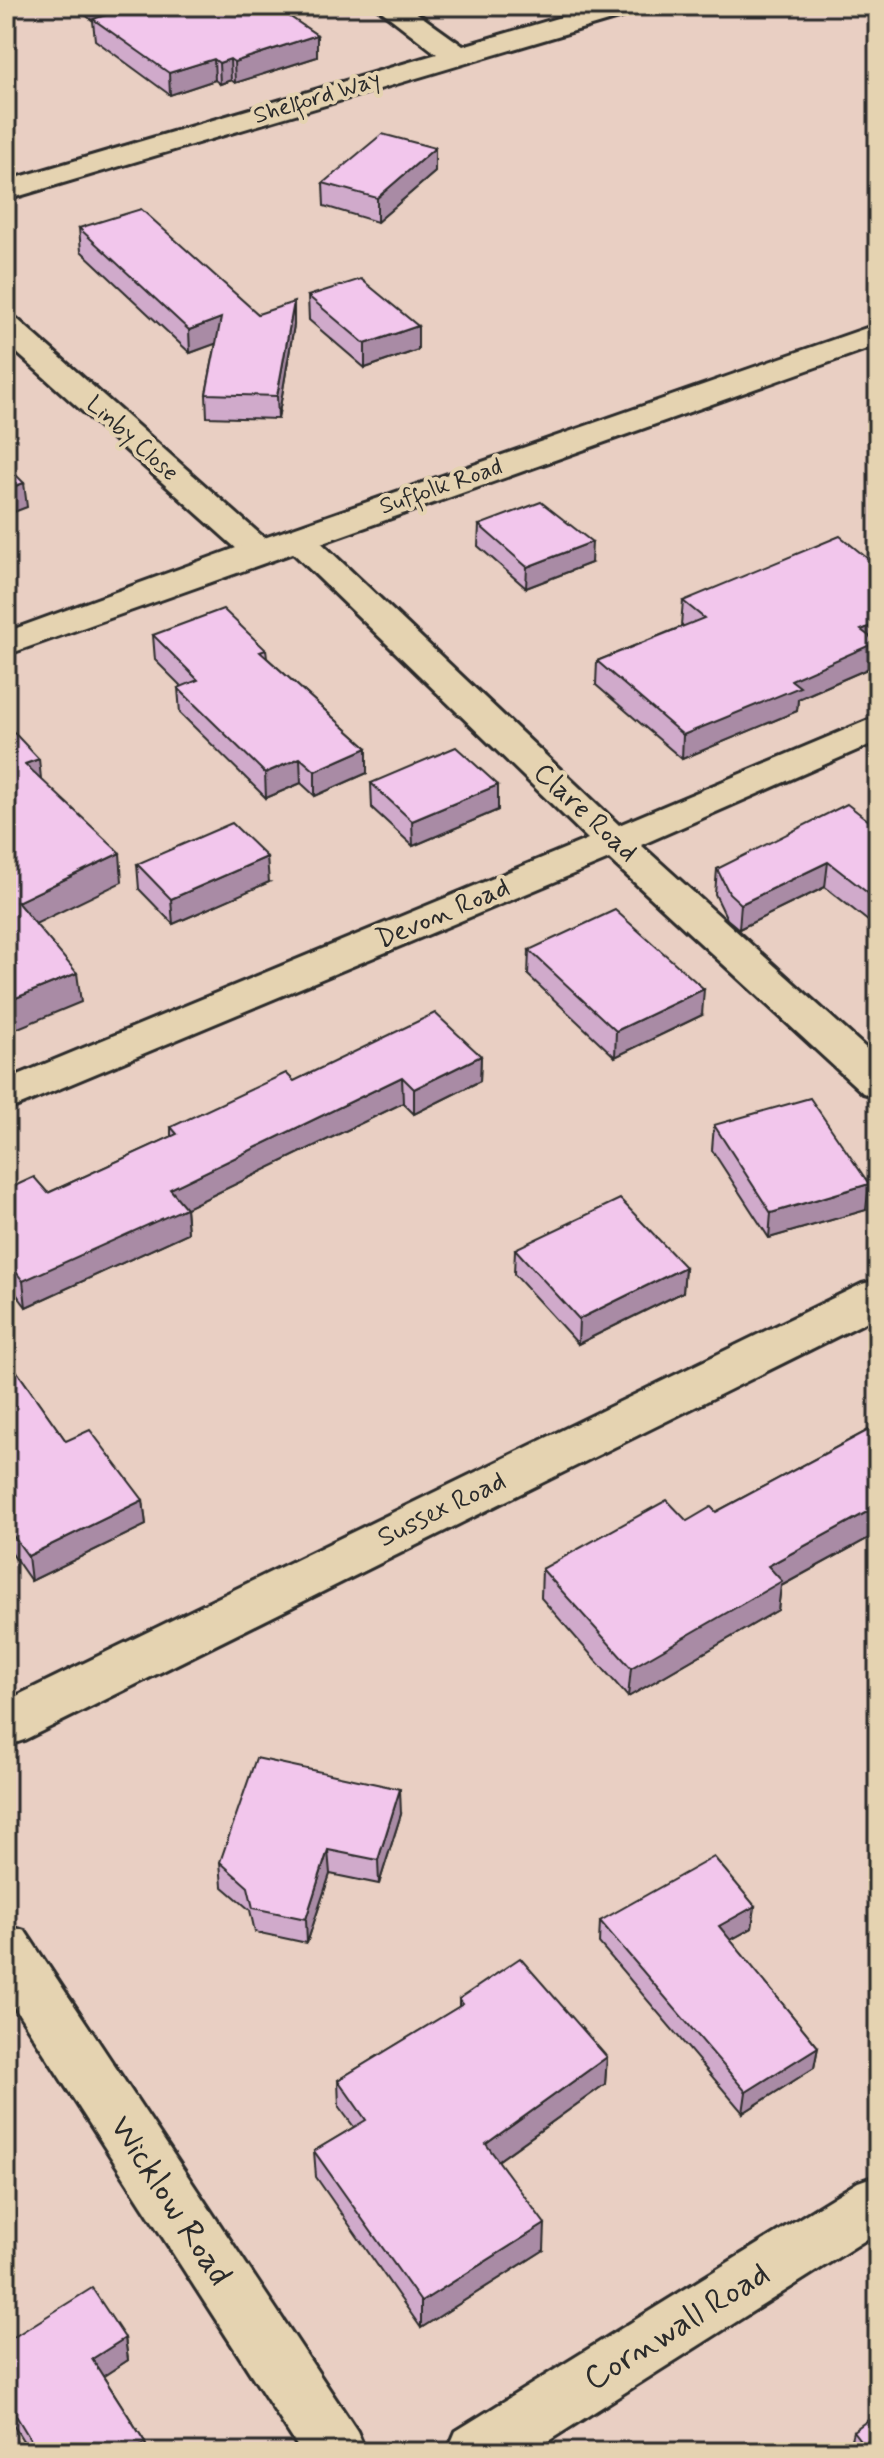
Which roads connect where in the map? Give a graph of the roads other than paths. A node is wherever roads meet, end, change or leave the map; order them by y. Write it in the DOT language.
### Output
graph roads {
  1 [pos="389,6"];
  2 [pos="628,6"];
  3 [pos="458,56"];
  4 [pos="6,191"];
  5 [pos="6,326"];
  6 [pos="878,334"];
  7 [pos="297,538"];
  8 [pos="259,551"];
  9 [pos="6,644"];
  10 [pos="878,727"];
  11 [pos="614,842"];
  12 [pos="878,1083"];
  13 [pos="6,1096"];
  14 [pos="878,1296"];
  15 [pos="6,1725"];
  16 [pos="6,1948"];
  17 [pos="878,2201"];
  18 [pos="336,2452"];
  19 [pos="477,2452"];
  1 -- 3 [label="street"];
  2 -- 3 [label="street, Shelford Way"];
  3 -- 4 [label="street, Shelford Way"];
  5 -- 8 [label="street, Linby Close"];
  6 -- 7 [label="street, Suffolk Road"];
  7 -- 8 [label="street, Suffolk Road"];
  7 -- 11 [label="street, Clare Road"];
  8 -- 9 [label="street, Suffolk Road"];
  10 -- 11 [label="street, Devon Road"];
  11 -- 12 [label="street, Clare Road"];
  11 -- 13 [label="street, Devon Road"];
  14 -- 15 [label="street, Sussex Road"];
  16 -- 18 [label="street, Wicklow Road"];
  17 -- 19 [label="street, Cornwall Road"];
}
